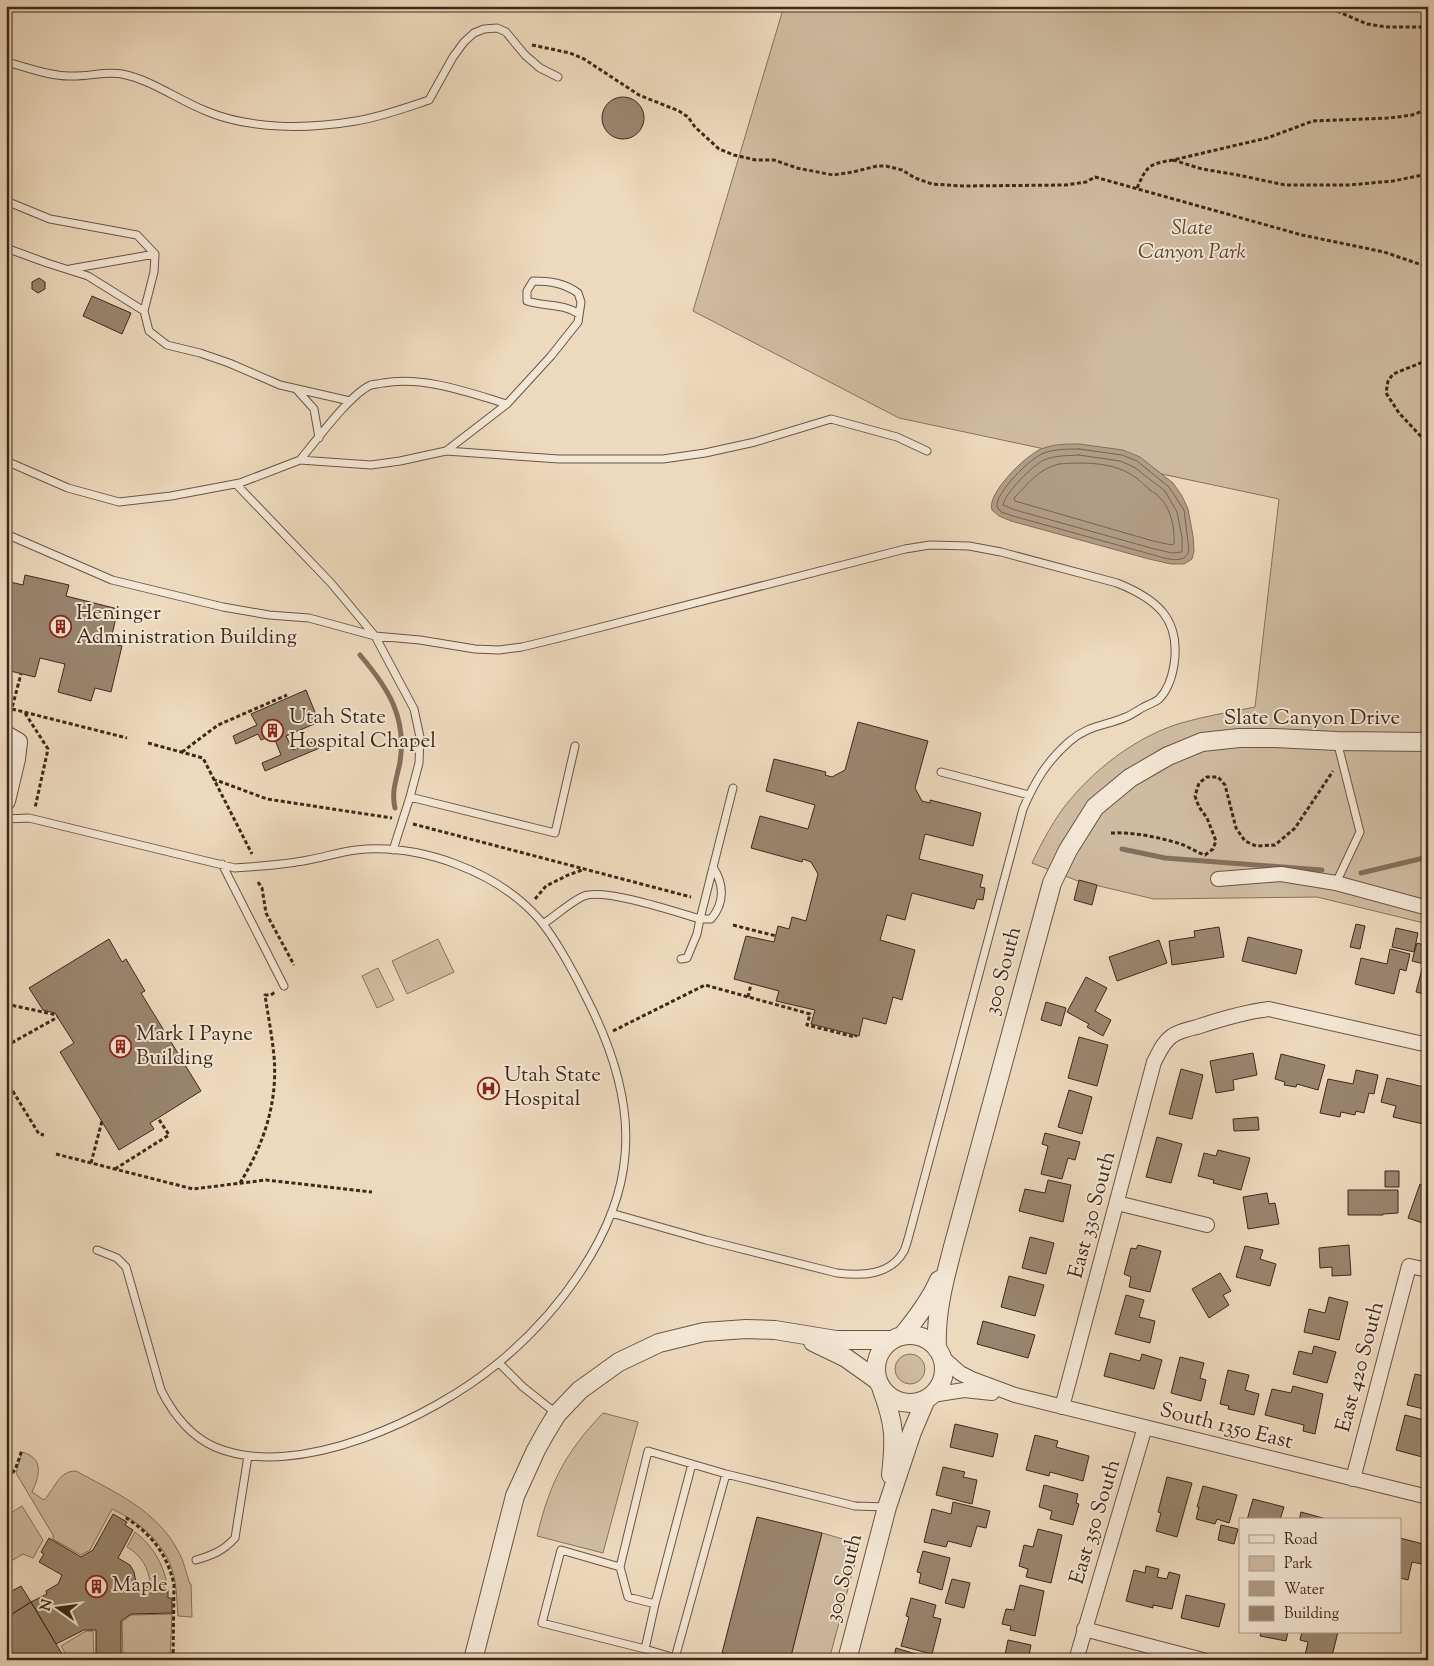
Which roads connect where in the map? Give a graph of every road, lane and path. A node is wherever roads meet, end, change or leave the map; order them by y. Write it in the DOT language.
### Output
graph roads {
  1 [pos="1325,6"];
  2 [pos="1428,27"];
  3 [pos="514,42"];
  4 [pos="6,62"];
  5 [pos="558,77"];
  6 [pos="1428,109"];
  7 [pos="1173,160"];
  8 [pos="1428,174"];
  9 [pos="1137,188"];
  10 [pos="6,201"];
  11 [pos="6,248"];
  12 [pos="155,254"];
  13 [pos="1428,267"];
  14 [pos="69,270"];
  15 [pos="144,311"];
  16 [pos="579,314"];
  17 [pos="1428,360"];
  18 [pos="296,389"];
  19 [pos="350,401"];
  20 [pos="507,404"];
  21 [pos="319,438"];
  22 [pos="1428,444"];
  23 [pos="446,451"];
  24 [pos="927,451"];
  25 [pos="6,460"];
  26 [pos="300,460"];
  27 [pos="236,484"];
  28 [pos="6,534"];
  29 [pos="375,636"];
  30 [pos="21,674"];
  31 [pos="287,695"];
  32 [pos="12,709"];
  33 [pos="25,713"];
  34 [pos="7,728"];
  35 [pos="127,738"];
  36 [pos="1337,741"];
  37 [pos="1428,742"];
  38 [pos="148,743"];
  39 [pos="575,746"];
  40 [pos="181,752"];
  41 [pos="1168,756"];
  42 [pos="1337,764"];
  43 [pos="941,772"];
  44 [pos="213,778"];
  45 [pos="733,788"];
  46 [pos="1029,795"];
  47 [pos="410,797"];
  48 [pos="6,801"];
  49 [pos="36,808"];
  50 [pos="393,818"];
  51 [pos="6,819"];
  52 [pos="408,822"];
  53 [pos="1111,833"];
  54 [pos="393,850"];
  55 [pos="252,854"];
  56 [pos="222,864"];
  57 [pos="713,867"];
  58 [pos="585,869"];
  59 [pos="1218,879"];
  60 [pos="258,882"];
  61 [pos="1336,883"];
  62 [pos="691,897"];
  63 [pos="535,899"];
  64 [pos="1428,908"];
  65 [pos="700,918"];
  66 [pos="543,924"];
  67 [pos="734,925"];
  68 [pos="776,936"];
  69 [pos="681,959"];
  70 [pos="294,965"];
  71 [pos="752,984"];
  72 [pos="284,986"];
  73 [pos="748,997"];
  74 [pos="6,1004"];
  75 [pos="603,1035"];
  76 [pos="856,1035"];
  77 [pos="1428,1044"];
  78 [pos="6,1046"];
  79 [pos="6,1080"];
  80 [pos="158,1118"];
  81 [pos="102,1121"];
  82 [pos="44,1135"];
  83 [pos="56,1154"];
  84 [pos="91,1163"];
  85 [pos="115,1169"];
  86 [pos="240,1183"];
  87 [pos="372,1192"];
  88 [pos="1118,1203"];
  89 [pos="612,1213"];
  90 [pos="1207,1225"];
  91 [pos="954,1243"];
  92 [pos="97,1250"];
  93 [pos="1428,1270"];
  94 [pos="786,1332"];
  95 [pos="896,1338"];
  96 [pos="939,1352"];
  97 [pos="499,1362"];
  98 [pos="879,1385"];
  99 [pos="1015,1395"];
  100 [pos="929,1397"];
  101 [pos="1062,1407"];
  102 [pos="558,1414"];
  103 [pos="1145,1427"];
  104 [pos="22,1450"];
  105 [pos="248,1456"];
  106 [pos="692,1464"];
  107 [pos="12,1473"];
  108 [pos="726,1474"];
  109 [pos="1353,1479"];
  110 [pos="1428,1497"];
  111 [pos="887,1507"];
  112 [pos="125,1517"];
  113 [pos="196,1560"];
  114 [pos="620,1567"];
  115 [pos="655,1604"];
  116 [pos="1084,1629"];
  117 [pos="644,1649"];
  118 [pos="678,1659"];
  119 [pos="101,1660"];
  120 [pos="473,1660"];
  121 [pos="847,1660"];
  122 [pos="1076,1660"];
  123 [pos="1203,1660"];
  1 -- 2 [label="path"];
  3 -- 4 [label="lane"];
  3 -- 5 [label="lane"];
  3 -- 9 [label="path"];
  6 -- 7 [label="path"];
  7 -- 8 [label="path"];
  7 -- 9 [label="path"];
  9 -- 13 [label="path"];
  10 -- 12 [label="lane"];
  11 -- 14 [label="lane"];
  12 -- 14 [label="lane"];
  12 -- 15 [label="lane"];
  14 -- 15 [label="lane"];
  15 -- 18 [label="lane"];
  16 -- 16 [label="lane"];
  16 -- 20 [label="lane"];
  17 -- 22 [label="path"];
  18 -- 19 [label="lane"];
  18 -- 21 [label="lane"];
  19 -- 20 [label="lane"];
  19 -- 21 [label="lane"];
  20 -- 23 [label="lane"];
  21 -- 26 [label="lane"];
  23 -- 24 [label="lane"];
  23 -- 26 [label="lane"];
  25 -- 27 [label="lane"];
  26 -- 27 [label="lane"];
  27 -- 29 [label="lane"];
  28 -- 29 [label="lane"];
  29 -- 46 [label="lane"];
  29 -- 47 [label="lane"];
  30 -- 32 [label="path"];
  31 -- 40 [label="path"];
  32 -- 33 [label="path"];
  32 -- 34 [label="path"];
  33 -- 35 [label="path"];
  33 -- 49 [label="path"];
  34 -- 48 [label="street"];
  36 -- 37 [label="street, Slate Canyon Drive"];
  36 -- 41 [label="street, Slate Canyon Drive"];
  36 -- 61 [label="lane"];
  38 -- 40 [label="path"];
  39 -- 47 [label="lane"];
  40 -- 44 [label="path"];
  41 -- 91 [label="street, 300 South"];
  42 -- 53 [label="path"];
  43 -- 46 [label="lane"];
  44 -- 50 [label="path"];
  44 -- 55 [label="path"];
  45 -- 57 [label="lane"];
  46 -- 89 [label="lane"];
  47 -- 54 [label="lane"];
  51 -- 56 [label="lane"];
  52 -- 58 [label="path"];
  54 -- 56 [label="lane"];
  54 -- 66 [label="lane"];
  56 -- 72 [label="lane"];
  57 -- 65 [label="lane"];
  57 -- 65 [label="lane"];
  58 -- 62 [label="path"];
  58 -- 63 [label="path"];
  59 -- 61 [label="street"];
  60 -- 70 [label="path"];
  61 -- 64 [label="street"];
  65 -- 66 [label="lane"];
  65 -- 69 [label="lane"];
  66 -- 75 [label="lane"];
  67 -- 68 [label="path"];
  71 -- 73 [label="path"];
  72 -- 86 [label="path"];
  73 -- 75 [label="path"];
  73 -- 76 [label="path"];
  74 -- 78 [label="path"];
  75 -- 89 [label="lane"];
  77 -- 88 [label="street, East 330 South"];
  79 -- 82 [label="path"];
  80 -- 85 [label="path"];
  81 -- 84 [label="path"];
  83 -- 84 [label="path"];
  84 -- 85 [label="path"];
  85 -- 86 [label="path"];
  86 -- 87 [label="path"];
  88 -- 90 [label="street"];
  88 -- 101 [label="street, East 330 South"];
  89 -- 97 [label="lane"];
  91 -- 95 [label="street, 300 South"];
  91 -- 96 [label="street, 300 South"];
  92 -- 105 [label="lane"];
  93 -- 109 [label="street, East 420 South"];
  94 -- 95 [label="street"];
  94 -- 98 [label="street"];
  94 -- 102 [label="street"];
  95 -- 96 [label="street"];
  95 -- 98 [label="street"];
  96 -- 99 [label="street, South 1350 East"];
  96 -- 100 [label="street"];
  97 -- 102 [label="lane"];
  97 -- 105 [label="lane"];
  98 -- 100 [label="street"];
  98 -- 111 [label="street, 300 South"];
  99 -- 100 [label="street, South 1350 East"];
  99 -- 101 [label="street, South 1350 East"];
  100 -- 111 [label="street, 300 South"];
  101 -- 103 [label="street, South 1350 East"];
  102 -- 120 [label="street"];
  103 -- 109 [label="street, South 1350 East"];
  103 -- 116 [label="street, East 350 South"];
  104 -- 107 [label="path"];
  105 -- 113 [label="lane"];
  106 -- 108 [label="lane"];
  106 -- 114 [label="lane"];
  106 -- 115 [label="lane"];
  108 -- 111 [label="lane"];
  108 -- 118 [label="lane"];
  109 -- 110 [label="street, South 1350 East"];
  111 -- 121 [label="street, 300 South"];
  112 -- 119 [label="path"];
  114 -- 115 [label="lane"];
  114 -- 117 [label="lane"];
  115 -- 117 [label="lane"];
  116 -- 122 [label="street, East 350 South"];
  116 -- 123 [label="street"];
  117 -- 118 [label="lane"];
}
